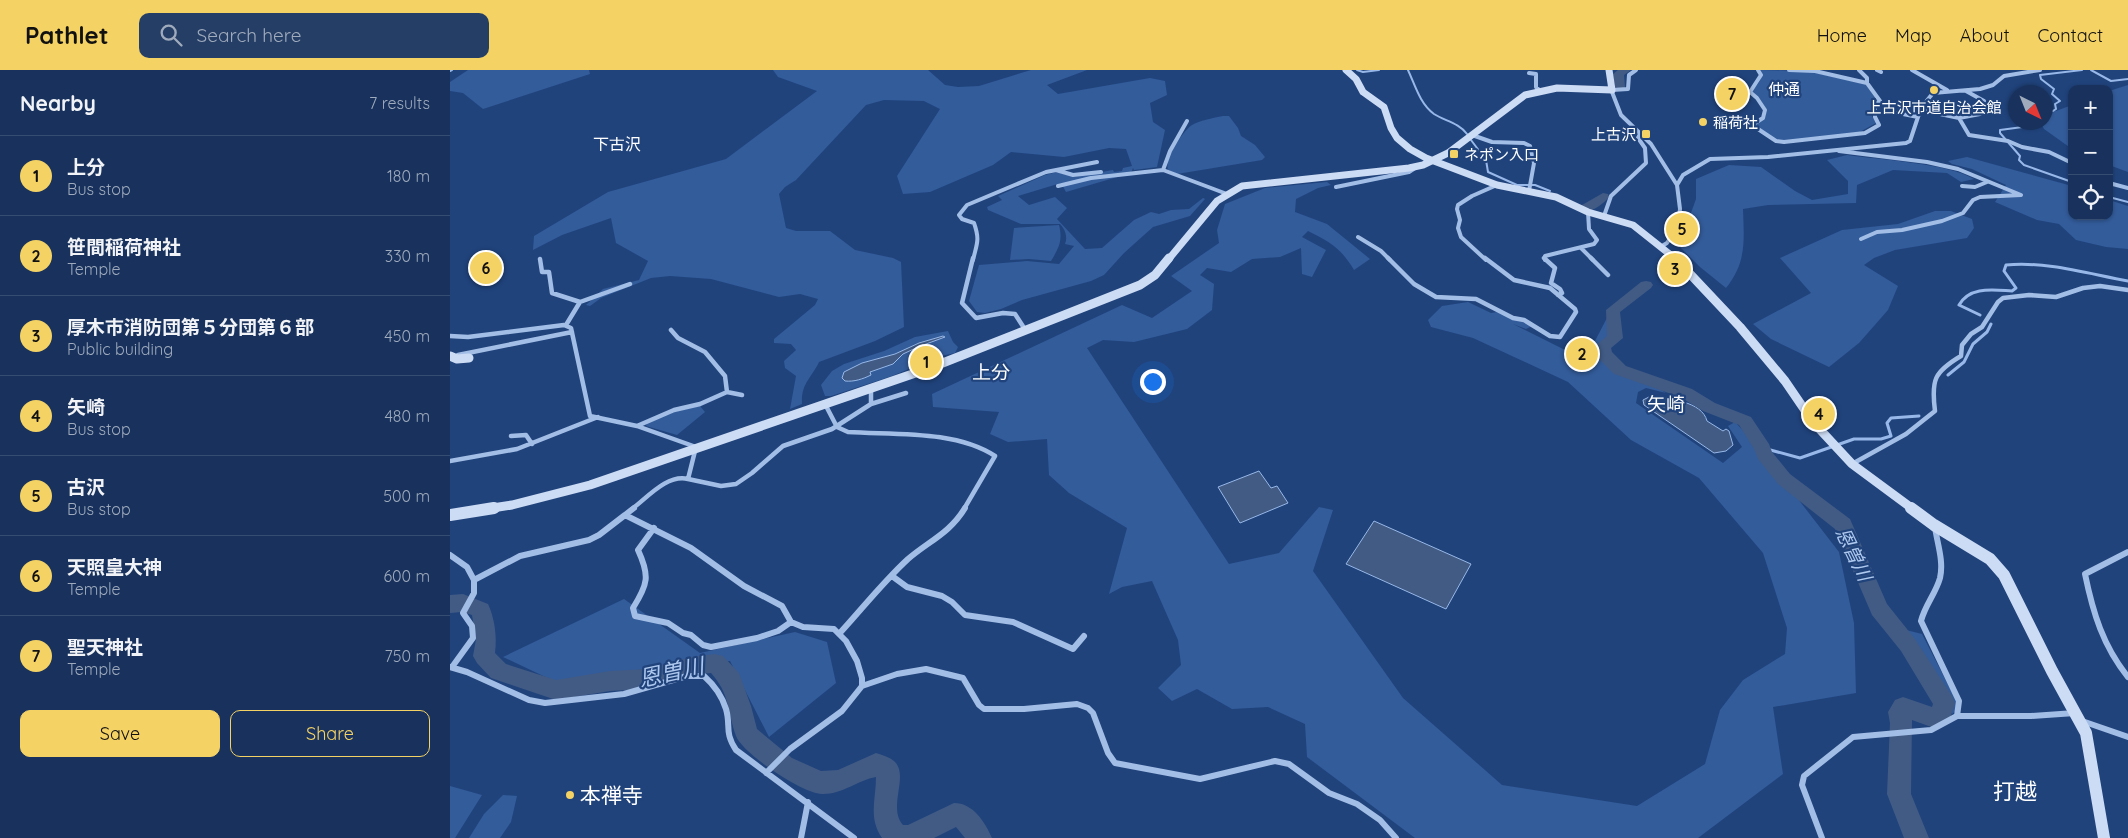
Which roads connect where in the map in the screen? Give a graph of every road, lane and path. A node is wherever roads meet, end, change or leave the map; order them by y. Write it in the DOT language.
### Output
graph roads {
  1 [pos="1346,70"];
  2 [pos="1609,70"];
  3 [pos="1636,70"];
  4 [pos="1758,70"];
  5 [pos="1789,70"];
  6 [pos="1859,70"];
  7 [pos="1912,70"];
  8 [pos="2040,70"];
  9 [pos="1530,73"];
  10 [pos="1867,83"];
  11 [pos="1612,90"];
  12 [pos="1947,90"];
  13 [pos="1540,91"];
  14 [pos="1965,91"];
  15 [pos="1922,110"];
  16 [pos="1875,113"];
  17 [pos="1918,117"];
  18 [pos="1959,118"];
  19 [pos="1187,121"];
  20 [pos="1640,134"];
  21 [pos="1472,135"];
  22 [pos="1834,150"];
  23 [pos="2068,161"];
  24 [pos="1097,162"];
  25 [pos="1434,162"];
  26 [pos="1416,167"];
  27 [pos="1056,170"];
  28 [pos="1163,170"];
  29 [pos="1101,172"];
  30 [pos="1987,182"];
  31 [pos="2113,184"];
  32 [pos="1497,185"];
  33 [pos="1677,185"];
  34 [pos="1058,186"];
  35 [pos="1530,186"];
  36 [pos="1962,186"];
  37 [pos="1336,187"];
  38 [pos="2128,188"];
  39 [pos="1227,194"];
  40 [pos="1588,212"];
  41 [pos="1604,216"];
  42 [pos="1861,239"];
  43 [pos="1361,240"];
  44 [pos="1662,246"];
  45 [pos="1581,248"];
  46 [pos="540,259"];
  47 [pos="1608,275"];
  48 [pos="630,284"];
  49 [pos="2128,290"];
  50 [pos="1558,295"];
  51 [pos="580,302"];
  52 [pos="566,325"];
  53 [pos="670,330"];
  54 [pos="1026,331"];
  55 [pos="572,332"];
  56 [pos="450,336"];
  57 [pos="450,356"];
  58 [pos="468,358"];
  59 [pos="871,389"];
  60 [pos="727,392"];
  61 [pos="906,393"];
  62 [pos="742,395"];
  63 [pos="825,404"];
  64 [pos="871,404"];
  65 [pos="599,417"];
  66 [pos="636,426"];
  67 [pos="837,427"];
  68 [pos="511,436"];
  69 [pos="532,444"];
  70 [pos="696,447"];
  71 [pos="450,461"];
  72 [pos="1852,464"];
  73 [pos="688,479"];
  74 [pos="450,515"];
  75 [pos="625,516"];
  76 [pos="1934,525"];
  77 [pos="654,528"];
  78 [pos="2128,552"];
  79 [pos="450,555"];
  80 [pos="892,576"];
  81 [pos="474,580"];
  82 [pos="792,622"];
  83 [pos="839,634"];
  84 [pos="1084,636"];
  85 [pos="451,667"];
  86 [pos="2128,677"];
  87 [pos="862,686"];
  88 [pos="1957,716"];
  89 [pos="2078,716"];
  90 [pos="2128,737"];
  91 [pos="768,770"];
  92 [pos="808,802"];
  93 [pos="801,838"];
  94 [pos="854,838"];
  95 [pos="1396,838"];
  96 [pos="1822,838"];
  97 [pos="2104,838"];
  1 -- 25 [label="street"];
  2 -- 11 [label="street"];
  3 -- 11 [label="street"];
  4 -- 16 [label="street"];
  5 -- 10 [label="street"];
  6 -- 10 [label="street"];
  7 -- 12 [label="street"];
  8 -- 14 [label="street"];
  9 -- 13 [label="street"];
  10 -- 16 [label="street"];
  11 -- 13 [label="street"];
  11 -- 20 [label="street"];
  12 -- 14 [label="street"];
  12 -- 15 [label="street"];
  13 -- 21 [label="street"];
  14 -- 18 [label="street"];
  15 -- 17 [label="street"];
  15 -- 18 [label="street"];
  16 -- 17 [label="street"];
  17 -- 22 [label="street"];
  18 -- 23 [label="street"];
  19 -- 28 [label="street"];
  20 -- 33 [label="street"];
  20 -- 41 [label="street"];
  21 -- 25 [label="street"];
  21 -- 35 [label="street"];
  22 -- 30 [label="street"];
  22 -- 33 [label="street"];
  24 -- 27 [label="street"];
  25 -- 26 [label="street"];
  25 -- 32 [label="street"];
  26 -- 37 [label="street"];
  26 -- 39 [label="street"];
  27 -- 29 [label="street"];
  27 -- 54 [label="street"];
  28 -- 34 [label="street"];
  28 -- 39 [label="street"];
  30 -- 36 [label="street"];
  30 -- 42 [label="street"];
  31 -- 38 [label="street"];
  32 -- 35 [label="street"];
  32 -- 50 [label="street"];
  33 -- 44 [label="street"];
  35 -- 40 [label="street"];
  39 -- 54 [label="street"];
  40 -- 41 [label="street"];
  40 -- 45 [label="street"];
  41 -- 44 [label="street"];
  43 -- 50 [label="street"];
  44 -- 72 [label="street"];
  45 -- 47 [label="street"];
  45 -- 50 [label="street"];
  46 -- 51 [label="street"];
  48 -- 51 [label="street"];
  49 -- 72 [label="street"];
  51 -- 52 [label="street"];
  52 -- 55 [label="street"];
  52 -- 56 [label="street"];
  53 -- 60 [label="street"];
  54 -- 59 [label="street"];
  55 -- 57 [label="street"];
  55 -- 65 [label="street"];
  57 -- 58 [label="street"];
  59 -- 63 [label="street"];
  59 -- 64 [label="street"];
  60 -- 62 [label="street"];
  60 -- 66 [label="street"];
  61 -- 64 [label="street"];
  63 -- 67 [label="street"];
  63 -- 70 [label="street"];
  64 -- 67 [label="street"];
  65 -- 66 [label="street"];
  65 -- 69 [label="street"];
  66 -- 70 [label="street"];
  67 -- 73 [label="street"];
  67 -- 80 [label="street"];
  68 -- 69 [label="street"];
  69 -- 71 [label="street"];
  70 -- 73 [label="street"];
  70 -- 74 [label="street"];
  72 -- 76 [label="street"];
  73 -- 75 [label="street"];
  75 -- 77 [label="street"];
  75 -- 81 [label="street"];
  76 -- 88 [label="street"];
  76 -- 89 [label="street"];
  77 -- 82 [label="street"];
  77 -- 82 [label="street"];
  78 -- 86 [label="street"];
  79 -- 81 [label="street"];
  80 -- 83 [label="street"];
  80 -- 84 [label="street"];
  81 -- 85 [label="street"];
  82 -- 83 [label="street"];
  83 -- 87 [label="street"];
  85 -- 91 [label="street"];
  87 -- 91 [label="street"];
  87 -- 95 [label="street"];
  88 -- 89 [label="street"];
  88 -- 96 [label="street"];
  89 -- 90 [label="street"];
  89 -- 97 [label="street"];
  91 -- 92 [label="street"];
  92 -- 93 [label="street"];
  92 -- 94 [label="street"];
}
